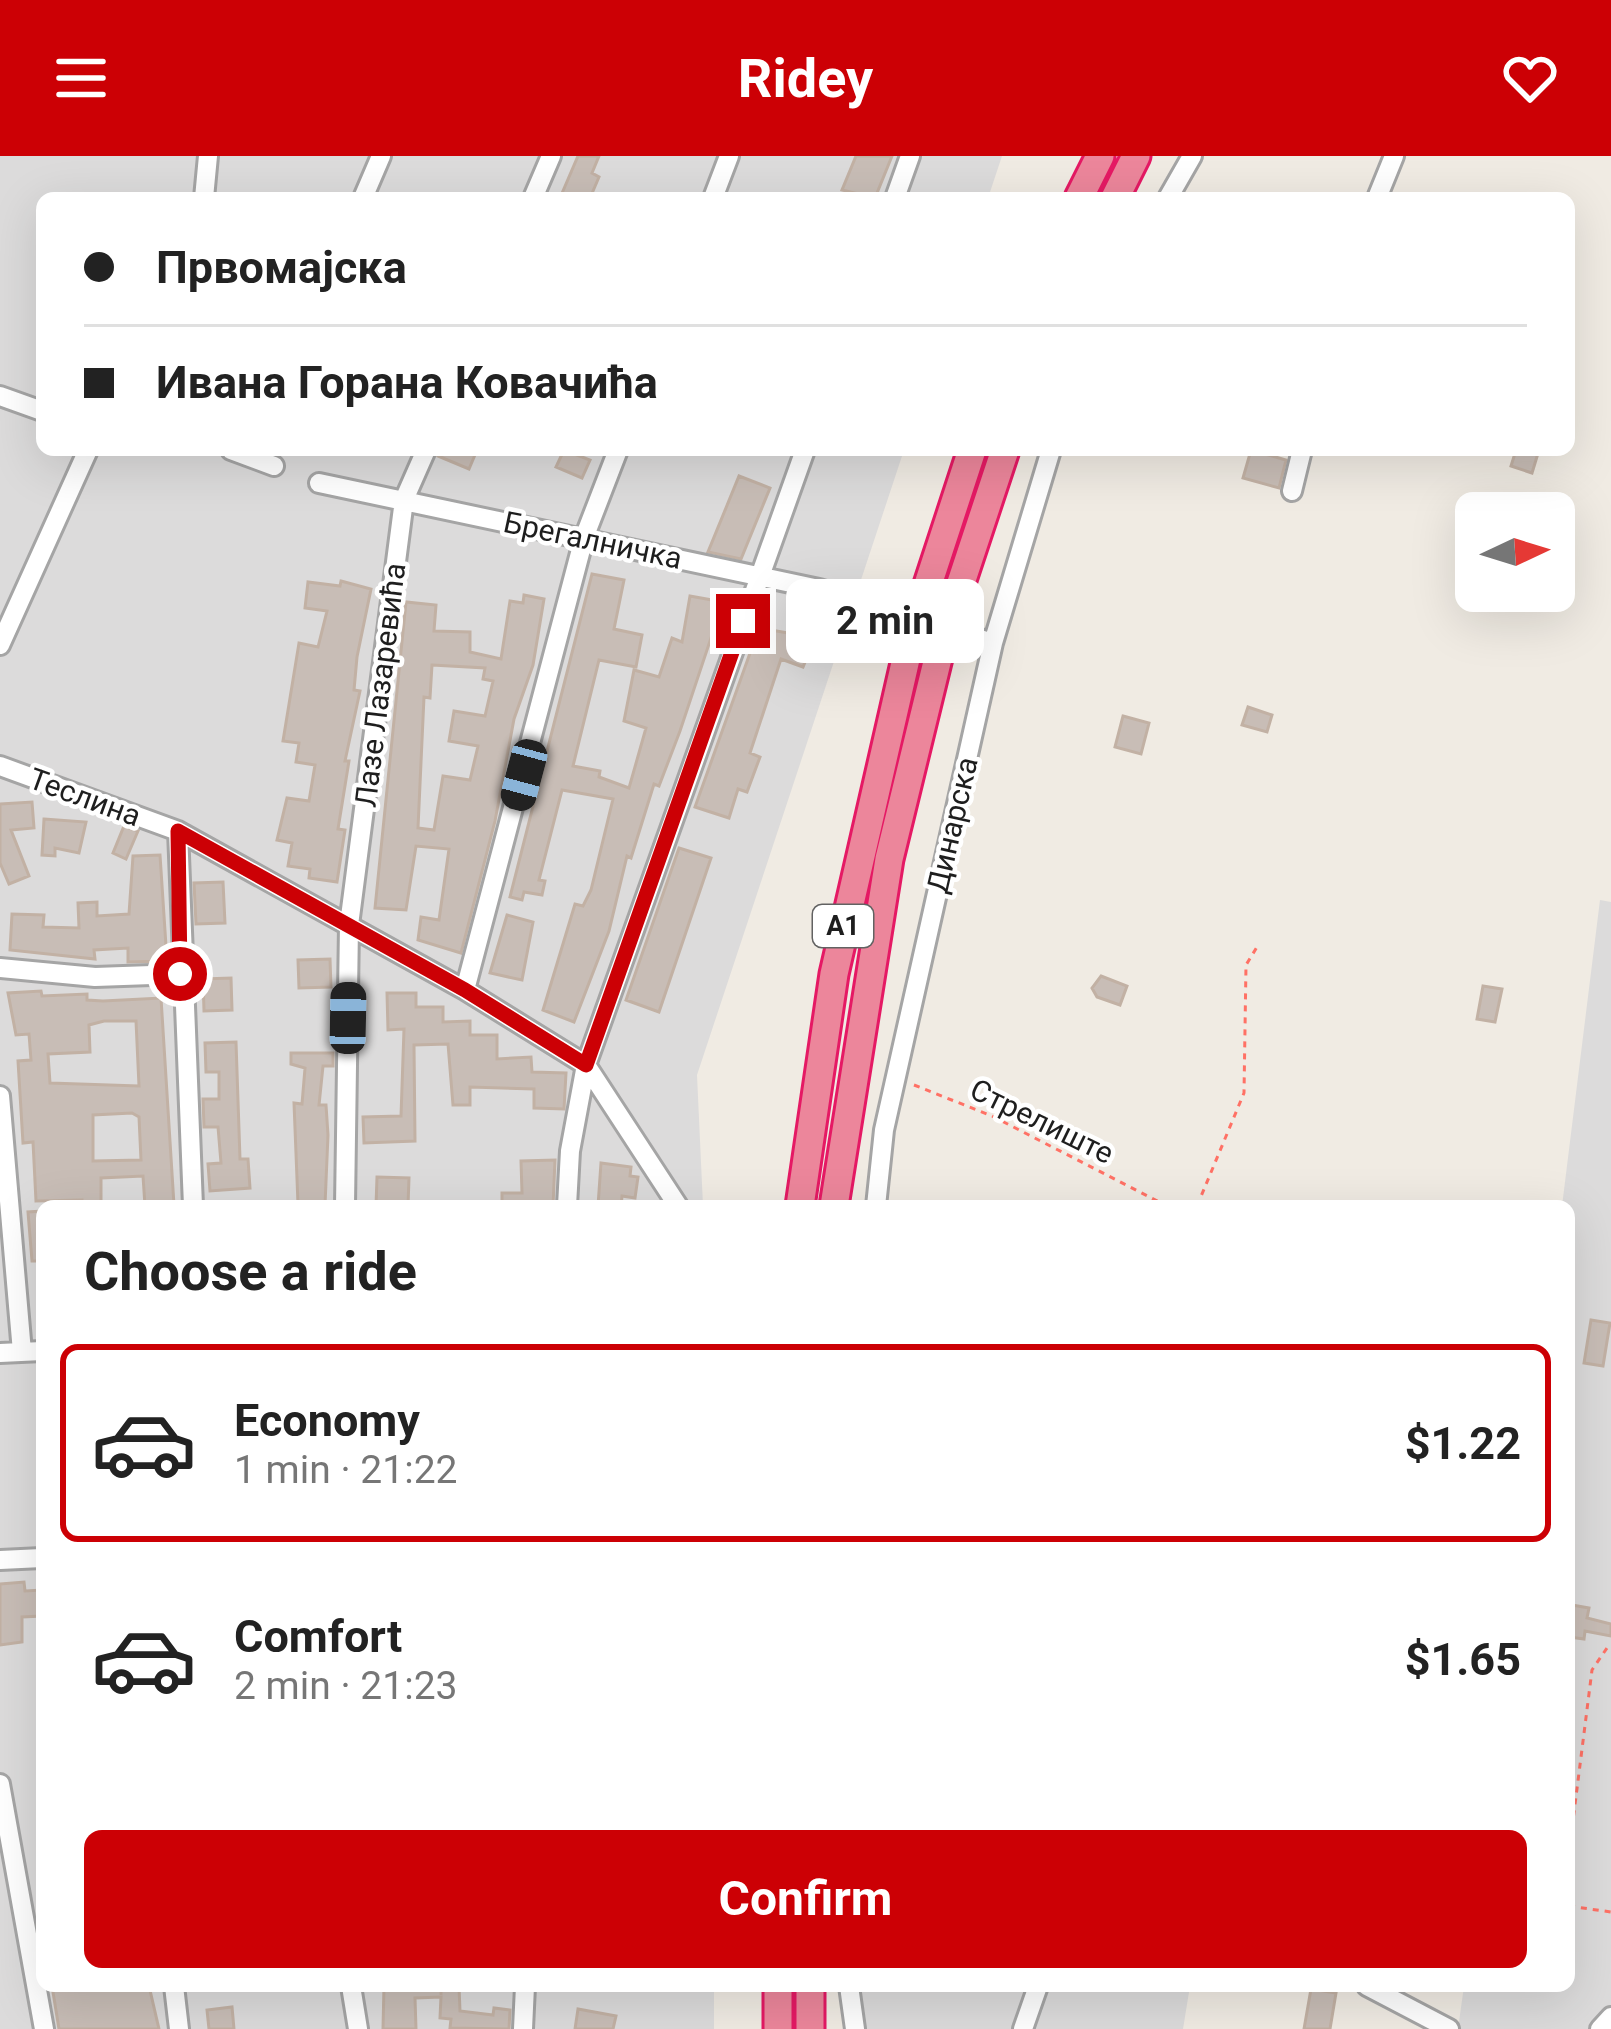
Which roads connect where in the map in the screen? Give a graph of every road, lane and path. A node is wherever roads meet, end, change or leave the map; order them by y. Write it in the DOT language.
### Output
graph roads {
  1 [pos="208,156"];
  2 [pos="381,156"];
  3 [pos="551,156"];
  4 [pos="729,156"];
  5 [pos="910,156"];
  6 [pos="1100,156"];
  7 [pos="1136,156"];
  8 [pos="1192,156"];
  9 [pos="1394,156"];
  10 [pos="205,192"];
  11 [pos="366,192"];
  12 [pos="536,192"];
  13 [pos="715,192"];
  14 [pos="897,192"];
  15 [pos="1082,192"];
  16 [pos="1118,192"];
  17 [pos="1171,192"];
  18 [pos="1379,192"];
  19 [pos="0,396"];
  20 [pos="36,409"];
  21 [pos="85,456"];
  22 [pos="423,456"];
  23 [pos="616,456"];
  24 [pos="803,456"];
  25 [pos="970,456"];
  26 [pos="1003,456"];
  27 [pos="1049,456"];
  28 [pos="1301,456"];
  29 [pos="319,483"];
  30 [pos="1292,491"];
  31 [pos="404,500"];
  32 [pos="584,538"];
  33 [pos="759,577"];
  34 [pos="993,644"];
  35 [pos="0,645"];
  36 [pos="0,766"];
  37 [pos="178,831"];
  38 [pos="349,925"];
  39 [pos="1257,947"];
  40 [pos="0,968"];
  41 [pos="180,974"];
  42 [pos="465,990"];
  43 [pos="586,1065"];
  44 [pos="896,1077"];
  45 [pos="0,1096"];
  46 [pos="193,1200"];
  47 [pos="345,1200"];
  48 [pos="567,1200"];
  49 [pos="674,1200"];
  50 [pos="801,1200"];
  51 [pos="835,1200"];
  52 [pos="877,1200"];
  53 [pos="1155,1200"];
  54 [pos="1199,1200"];
  55 [pos="32,1351"];
  56 [pos="0,1353"];
  57 [pos="36,1558"];
  58 [pos="0,1559"];
  59 [pos="1609,1645"];
  60 [pos="0,1784"];
  61 [pos="1575,1805"];
  62 [pos="1575,1907"];
  63 [pos="1611,1912"];
  64 [pos="36,1984"];
  65 [pos="37,1992"];
  66 [pos="175,1992"];
  67 [pos="352,1992"];
  68 [pos="525,1992"];
  69 [pos="778,1992"];
  70 [pos="810,1992"];
  71 [pos="850,1992"];
  72 [pos="1036,1992"];
  73 [pos="1378,1992"];
  74 [pos="1611,2017"];
  75 [pos="44,2029"];
  76 [pos="178,2029"];
  77 [pos="358,2029"];
  78 [pos="523,2029"];
  79 [pos="778,2029"];
  80 [pos="810,2029"];
  81 [pos="855,2029"];
  82 [pos="1023,2029"];
  83 [pos="1449,2029"];
  84 [pos="1600,2029"];
  1 -- 10 [label="street"];
  2 -- 11 [label="street"];
  3 -- 12 [label="street"];
  4 -- 13 [label="street"];
  5 -- 14 [label="street"];
  6 -- 15 [label="highway"];
  7 -- 16 [label="highway"];
  8 -- 17 [label="street"];
  9 -- 18 [label="street"];
  19 -- 20 [label="street"];
  21 -- 35 [label="street"];
  22 -- 31 [label="street, Лазе Лазаревића"];
  23 -- 32 [label="street"];
  24 -- 33 [label="street"];
  25 -- 50 [label="highway, A1, bridge"];
  26 -- 51 [label="highway, A1, bridge"];
  27 -- 34 [label="street, Динарска"];
  28 -- 30 [label="street"];
  29 -- 31 [label="street, Брегалничка"];
  31 -- 32 [label="street, Брегалничка"];
  31 -- 38 [label="street, Лазе Лазаревића"];
  32 -- 33 [label="street, Брегалничка"];
  32 -- 42 [label="street"];
  33 -- 34 [label="street, Брегалничка"];
  33 -- 43 [label="street"];
  34 -- 44 [label="street, Динарска"];
  36 -- 37 [label="street, Теслина"];
  37 -- 38 [label="street, Теслина"];
  37 -- 41 [label="street"];
  38 -- 42 [label="street, Теслина"];
  38 -- 47 [label="street, Лазе Лазаревића"];
  39 -- 54 [label="path"];
  40 -- 41 [label="street"];
  41 -- 46 [label="street"];
  42 -- 43 [label="street, Теслина"];
  43 -- 48 [label="street"];
  43 -- 49 [label="street, Теслина"];
  44 -- 52 [label="street, Динарска"];
  44 -- 53 [label="path, Стрелиште"];
  45 -- 55 [label="street"];
  55 -- 56 [label="street"];
  57 -- 58 [label="street"];
  59 -- 61 [label="path"];
  60 -- 64 [label="street"];
  62 -- 63 [label="path"];
  65 -- 75 [label="street"];
  66 -- 76 [label="street"];
  67 -- 77 [label="street"];
  68 -- 78 [label="street"];
  69 -- 79 [label="highway"];
  70 -- 80 [label="highway"];
  71 -- 81 [label="street"];
  72 -- 82 [label="street"];
  73 -- 83 [label="street"];
  74 -- 84 [label="street"];
}
